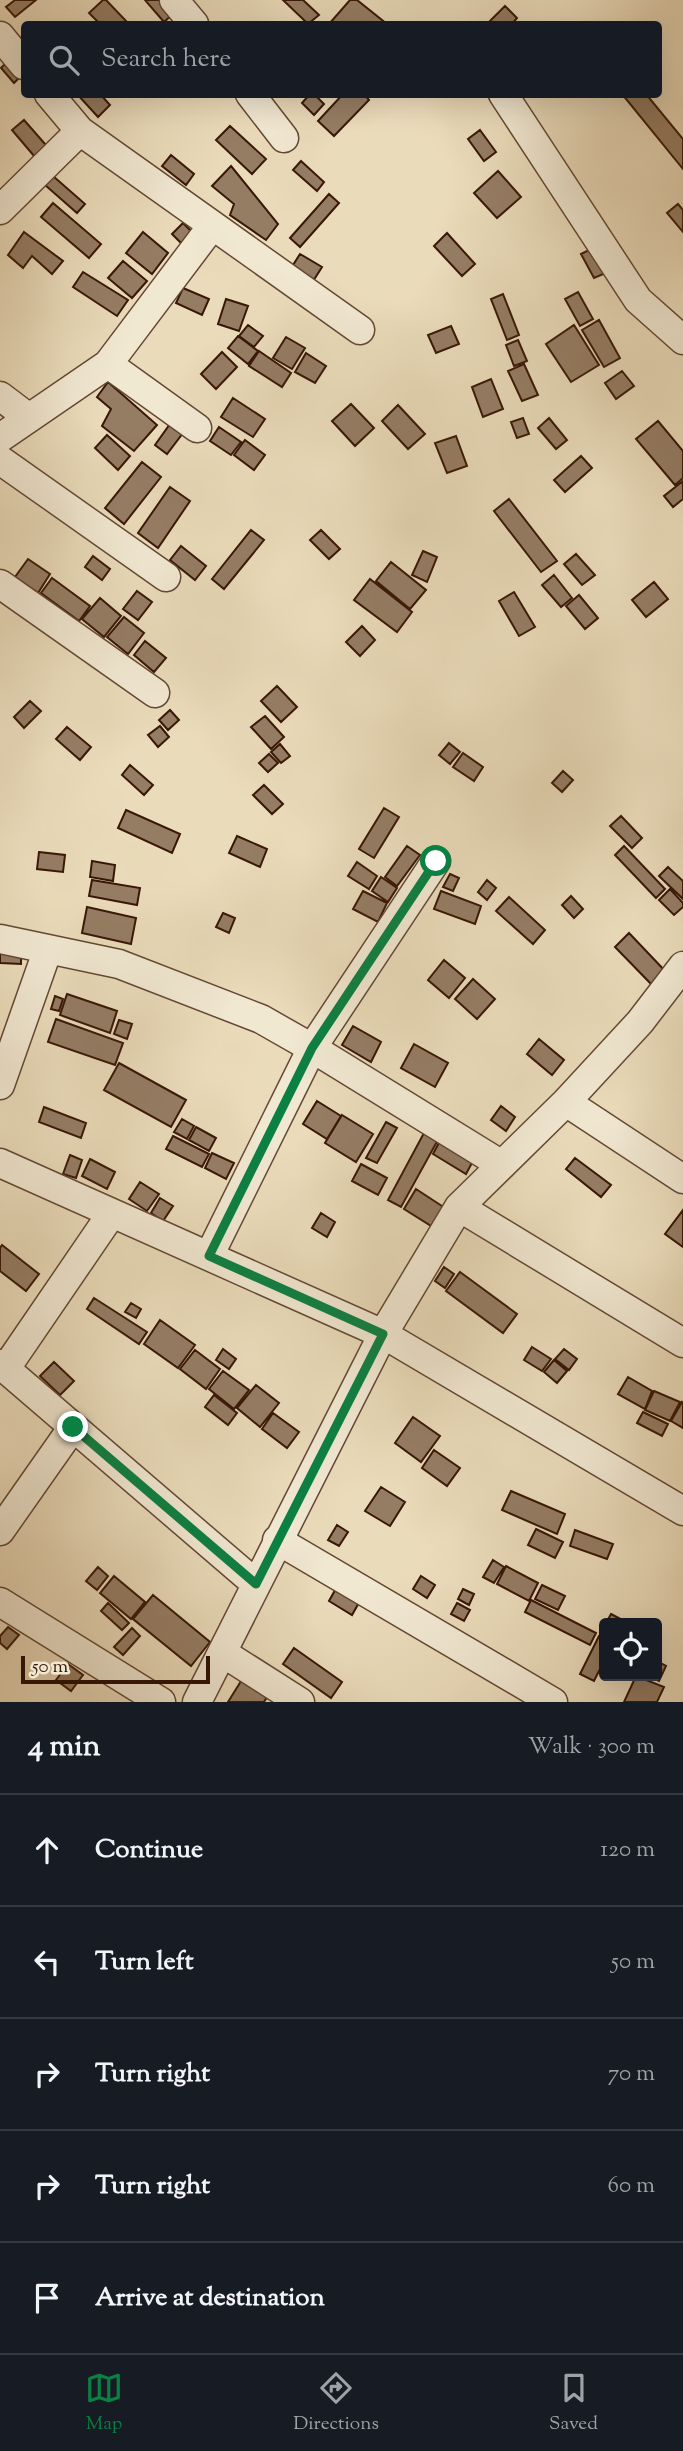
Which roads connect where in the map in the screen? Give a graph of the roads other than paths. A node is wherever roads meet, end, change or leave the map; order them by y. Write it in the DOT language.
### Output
graph roads {
  1 [pos="174,0"];
  2 [pos="192,21"];
  3 [pos="0,36"];
  4 [pos="21,61"];
  5 [pos="52,98"];
  6 [pos="253,98"];
  7 [pos="506,98"];
  8 [pos="80,131"];
  9 [pos="284,138"];
  10 [pos="0,210"];
  11 [pos="212,226"];
  12 [pos="360,330"];
  13 [pos="683,340"];
  14 [pos="108,363"];
  15 [pos="0,396"];
  16 [pos="29,418"];
  17 [pos="197,428"];
  18 [pos="0,438"];
  19 [pos="0,460"];
  20 [pos="166,577"];
  21 [pos="0,584"];
  22 [pos="155,693"];
  23 [pos="436,861"];
  24 [pos="0,939"];
  25 [pos="48,949"];
  26 [pos="683,966"];
  27 [pos="312,1048"];
  28 [pos="0,1085"];
  29 [pos="566,1102"];
  30 [pos="0,1163"];
  31 [pos="502,1164"];
  32 [pos="683,1179"];
  33 [pos="459,1207"];
  34 [pos="112,1213"];
  35 [pos="209,1256"];
  36 [pos="383,1334"];
  37 [pos="683,1343"];
  38 [pos="3,1366"];
  39 [pos="73,1427"];
  40 [pos="683,1511"];
  41 [pos="0,1531"];
  42 [pos="277,1540"];
  43 [pos="256,1584"];
  44 [pos="0,1602"];
  45 [pos="223,1653"];
  46 [pos="161,1702"];
  47 [pos="197,1702"];
  48 [pos="300,1702"];
  49 [pos="552,1702"];
  1 -- 2 [label="street"];
  3 -- 4 [label="street"];
  5 -- 8 [label="street"];
  6 -- 9 [label="street"];
  7 -- 13 [label="street"];
  8 -- 10 [label="street"];
  8 -- 11 [label="street"];
  11 -- 12 [label="street"];
  11 -- 14 [label="street"];
  14 -- 16 [label="street"];
  14 -- 17 [label="street"];
  15 -- 16 [label="street"];
  16 -- 18 [label="street"];
  19 -- 20 [label="street"];
  21 -- 22 [label="street"];
  23 -- 27 [label="street"];
  24 -- 25 [label="street"];
  25 -- 27 [label="street"];
  25 -- 28 [label="street"];
  26 -- 29 [label="street"];
  27 -- 31 [label="street"];
  27 -- 35 [label="street"];
  29 -- 31 [label="street"];
  29 -- 32 [label="street"];
  30 -- 34 [label="street"];
  31 -- 33 [label="street"];
  33 -- 36 [label="street"];
  33 -- 37 [label="street"];
  34 -- 35 [label="street"];
  34 -- 38 [label="street"];
  35 -- 36 [label="street"];
  36 -- 40 [label="street"];
  36 -- 42 [label="street"];
  38 -- 39 [label="street"];
  39 -- 41 [label="street"];
  39 -- 43 [label="street"];
  42 -- 43 [label="street"];
  42 -- 49 [label="street"];
  43 -- 45 [label="street"];
  44 -- 46 [label="street"];
  45 -- 47 [label="street"];
  45 -- 48 [label="street"];
}
